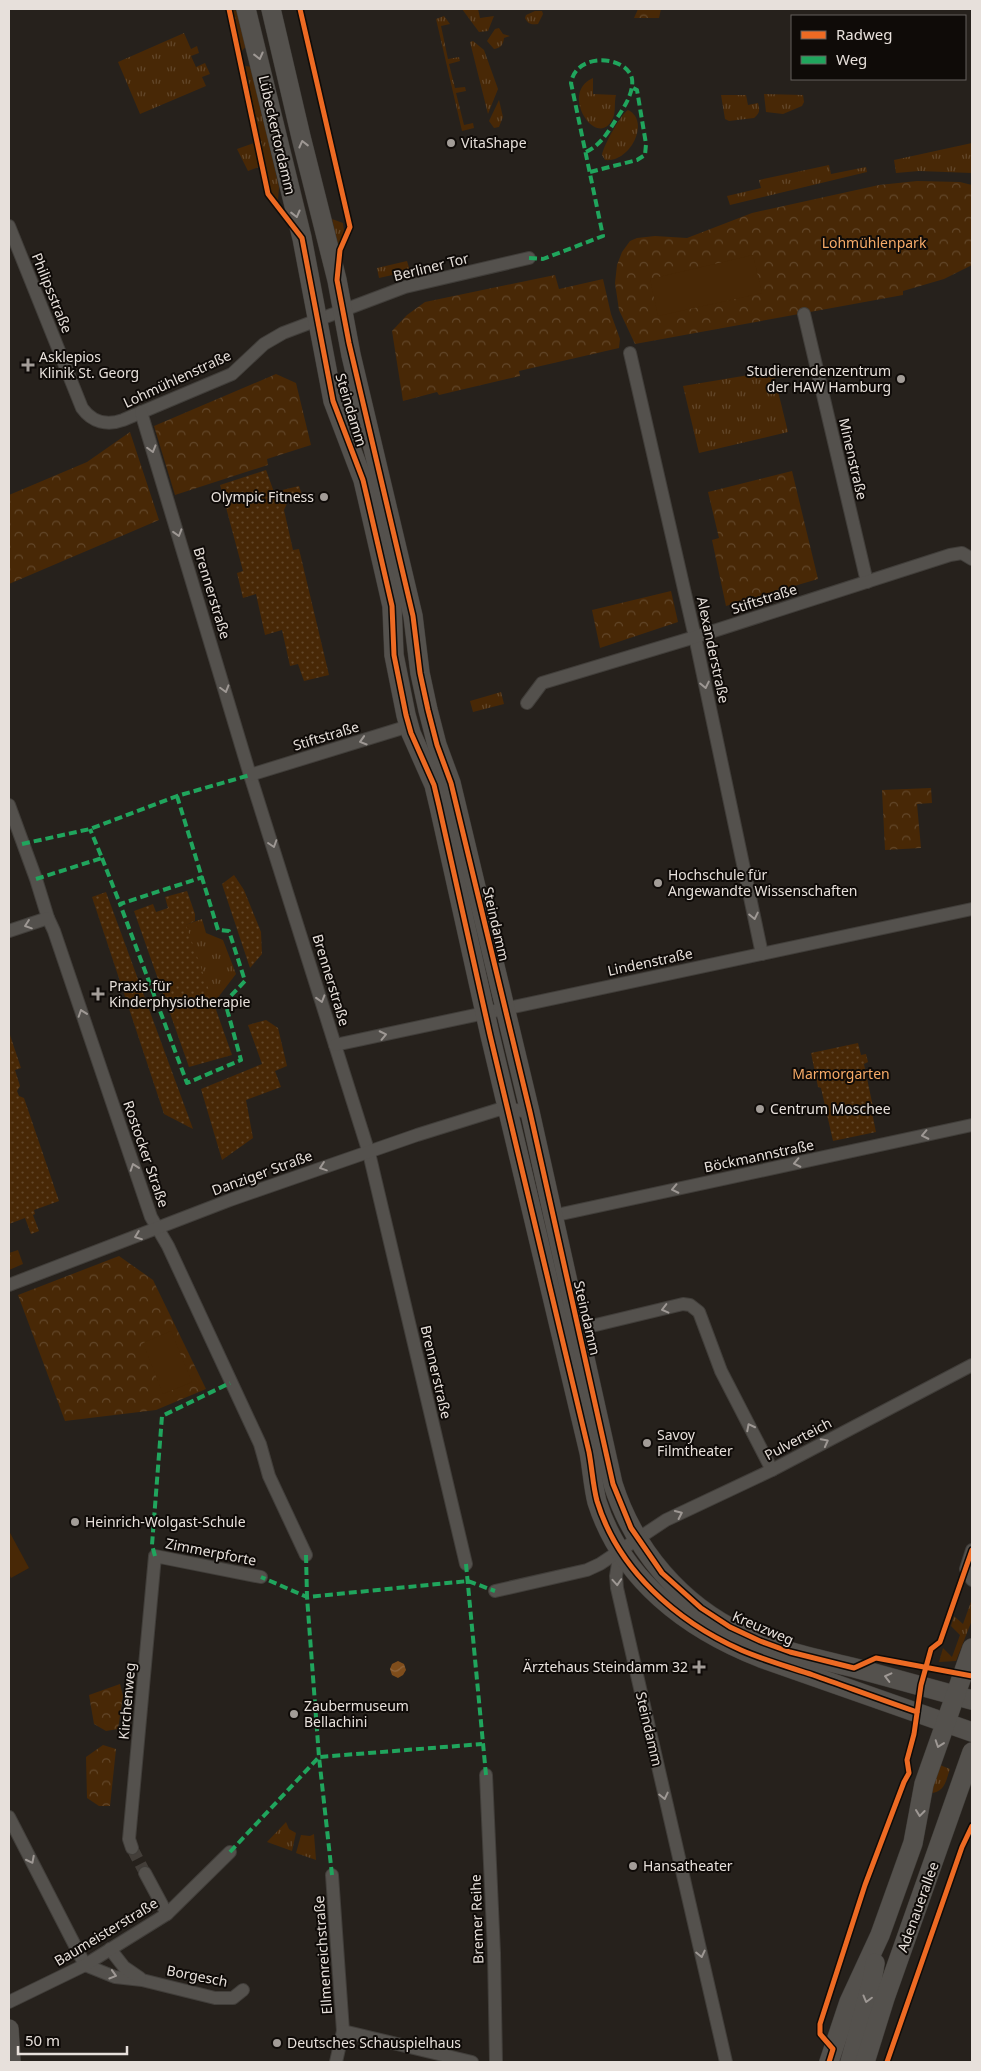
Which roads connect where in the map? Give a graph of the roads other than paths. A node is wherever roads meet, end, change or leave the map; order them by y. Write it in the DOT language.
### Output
graph roads {
  1 [pos="246,9"];
  2 [pos="271,9"];
  3 [pos="9,226"];
  4 [pos="529,258"];
  5 [pos="343,310"];
  6 [pos="804,314"];
  7 [pos="316,320"];
  8 [pos="630,353"];
  9 [pos="141,412"];
  10 [pos="97,420"];
  11 [pos="967,556"];
  12 [pos="867,582"];
  13 [pos="695,637"];
  14 [pos="527,703"];
  15 [pos="410,726"];
  16 [pos="250,774"];
  17 [pos="9,806"];
  18 [pos="972,909"];
  19 [pos="48,918"];
  20 [pos="9,931"];
  21 [pos="762,954"];
  22 [pos="504,1008"];
  23 [pos="485,1012"];
  24 [pos="335,1045"];
  25 [pos="509,1108"];
  26 [pos="530,1112"];
  27 [pos="972,1125"];
  28 [pos="369,1152"];
  29 [pos="552,1216"];
  30 [pos="158,1229"];
  31 [pos="9,1285"];
  32 [pos="578,1329"];
  33 [pos="972,1365"];
  34 [pos="772,1470"];
  35 [pos="638,1539"];
  36 [pos="972,1550"];
  37 [pos="620,1551"];
  38 [pos="306,1555"];
  39 [pos="155,1556"];
  40 [pos="466,1564"];
  41 [pos="261,1577"];
  42 [pos="972,1580"];
  43 [pos="495,1591"];
  44 [pos="972,1648"];
  45 [pos="964,1698"];
  46 [pos="946,1723"];
  47 [pos="972,1732"];
  48 [pos="972,1752"];
  49 [pos="486,1775"];
  50 [pos="9,1817"];
  51 [pos="132,1848"];
  52 [pos="230,1852"];
  53 [pos="145,1874"];
  54 [pos="332,1875"];
  55 [pos="167,1914"];
  56 [pos="880,1934"];
  57 [pos="110,1950"];
  58 [pos="85,1965"];
  59 [pos="142,1980"];
  60 [pos="244,1990"];
  61 [pos="9,2002"];
  62 [pos="9,2029"];
  63 [pos="344,2031"];
  64 [pos="11,2062"];
  65 [pos="336,2062"];
  66 [pos="472,2062"];
  67 [pos="496,2062"];
  68 [pos="726,2062"];
  69 [pos="829,2062"];
  70 [pos="850,2062"];
  71 [pos="865,2062"];
  1 -- 7 [label="main road, Lübeckertordamm, one-way"];
  5 -- 2 [label="main road, Lübeckertordamm, one-way"];
  3 -- 10 [label="street, Philipsstraße"];
  4 -- 5 [label="street, Berliner Tor"];
  5 -- 7 [label="street, Berliner Tor"];
  5 -- 22 [label="main road, Steindamm"];
  6 -- 12 [label="street, Minenstraße"];
  7 -- 9 [label="street, Lohmühlenstraße"];
  7 -- 15 [label="main road, Steindamm"];
  8 -- 13 [label="street, Alexanderstraße"];
  9 -- 10 [label="street, Lohmühlenstraße"];
  9 -- 16 [label="street, Brennerstraße, one-way"];
  11 -- 12 [label="street, Stiftstraße"];
  12 -- 13 [label="street, Stiftstraße"];
  13 -- 14 [label="street, Stiftstraße"];
  13 -- 21 [label="street, Alexanderstraße, one-way"];
  15 -- 16 [label="street, Stiftstraße, one-way"];
  15 -- 23 [label="main road, Steindamm"];
  16 -- 24 [label="street, Brennerstraße, one-way"];
  17 -- 19 [label="street, Rostocker Straße"];
  18 -- 21 [label="street, Lindenstraße"];
  19 -- 20 [label="street, one-way"];
  30 -- 19 [label="street, Rostocker Straße, one-way"];
  21 -- 22 [label="street, Lindenstraße"];
  22 -- 23 [label="street, Lindenstraße"];
  22 -- 26 [label="main road, Steindamm"];
  24 -- 23 [label="street, Lindenstraße, one-way"];
  23 -- 25 [label="main road, Steindamm"];
  24 -- 28 [label="street, Brennerstraße"];
  25 -- 26 [label="street, Danziger Straße"];
  25 -- 28 [label="street, Danziger Straße"];
  25 -- 37 [label="main road, Steindamm"];
  26 -- 29 [label="main road, Steindamm"];
  27 -- 29 [label="street, Böckmannstraße, one-way"];
  28 -- 30 [label="street, Danziger Straße, one-way"];
  28 -- 40 [label="street, Brennerstraße"];
  29 -- 32 [label="main road, Steindamm"];
  30 -- 31 [label="street, Danziger Straße, one-way"];
  30 -- 38 [label="street, Rostocker Straße"];
  34 -- 32 [label="street, one-way"];
  32 -- 35 [label="main road, Steindamm"];
  34 -- 33 [label="street, Pulverteich, one-way"];
  35 -- 34 [label="street, Pulverteich, one-way"];
  35 -- 37 [label="street, Pulverteich"];
  45 -- 35 [label="main road, Kreuzweg, one-way"];
  36 -- 42 [label="street"];
  37 -- 43 [label="street, Pulverteich"];
  37 -- 46 [label="main road, Kreuzweg"];
  37 -- 68 [label="street, Steindamm, one-way"];
  39 -- 41 [label="street, Zimmerpforte"];
  39 -- 51 [label="street, Kirchenweg"];
  44 -- 45 [label="main road, Adenauerallee"];
  45 -- 46 [label="main road, Adenauerallee"];
  46 -- 47 [label="main road, Kreuzweg"];
  46 -- 56 [label="main road, Adenauerallee, one-way"];
  48 -- 71 [label="main road, Adenauerallee"];
  49 -- 67 [label="street, Bremer Reihe"];
  50 -- 58 [label="street, one-way"];
  52 -- 55 [label="street, Baumeisterstraße"];
  53 -- 55 [label="street"];
  54 -- 63 [label="street, Ellmenreichstraße"];
  55 -- 57 [label="street, Baumeisterstraße"];
  56 -- 69 [label="main road, Adenauerallee"];
  56 -- 70 [label="main road, Adenauerallee, one-way"];
  57 -- 58 [label="street, Baumeisterstraße"];
  57 -- 59 [label="street, Borgesch"];
  58 -- 59 [label="street, Borgesch, one-way"];
  58 -- 61 [label="street, Baumeisterstraße"];
  59 -- 60 [label="street, Borgesch"];
  62 -- 64 [label="main road"];
  63 -- 65 [label="street, Ellmenreichstraße"];
  63 -- 66 [label="street"];
}
